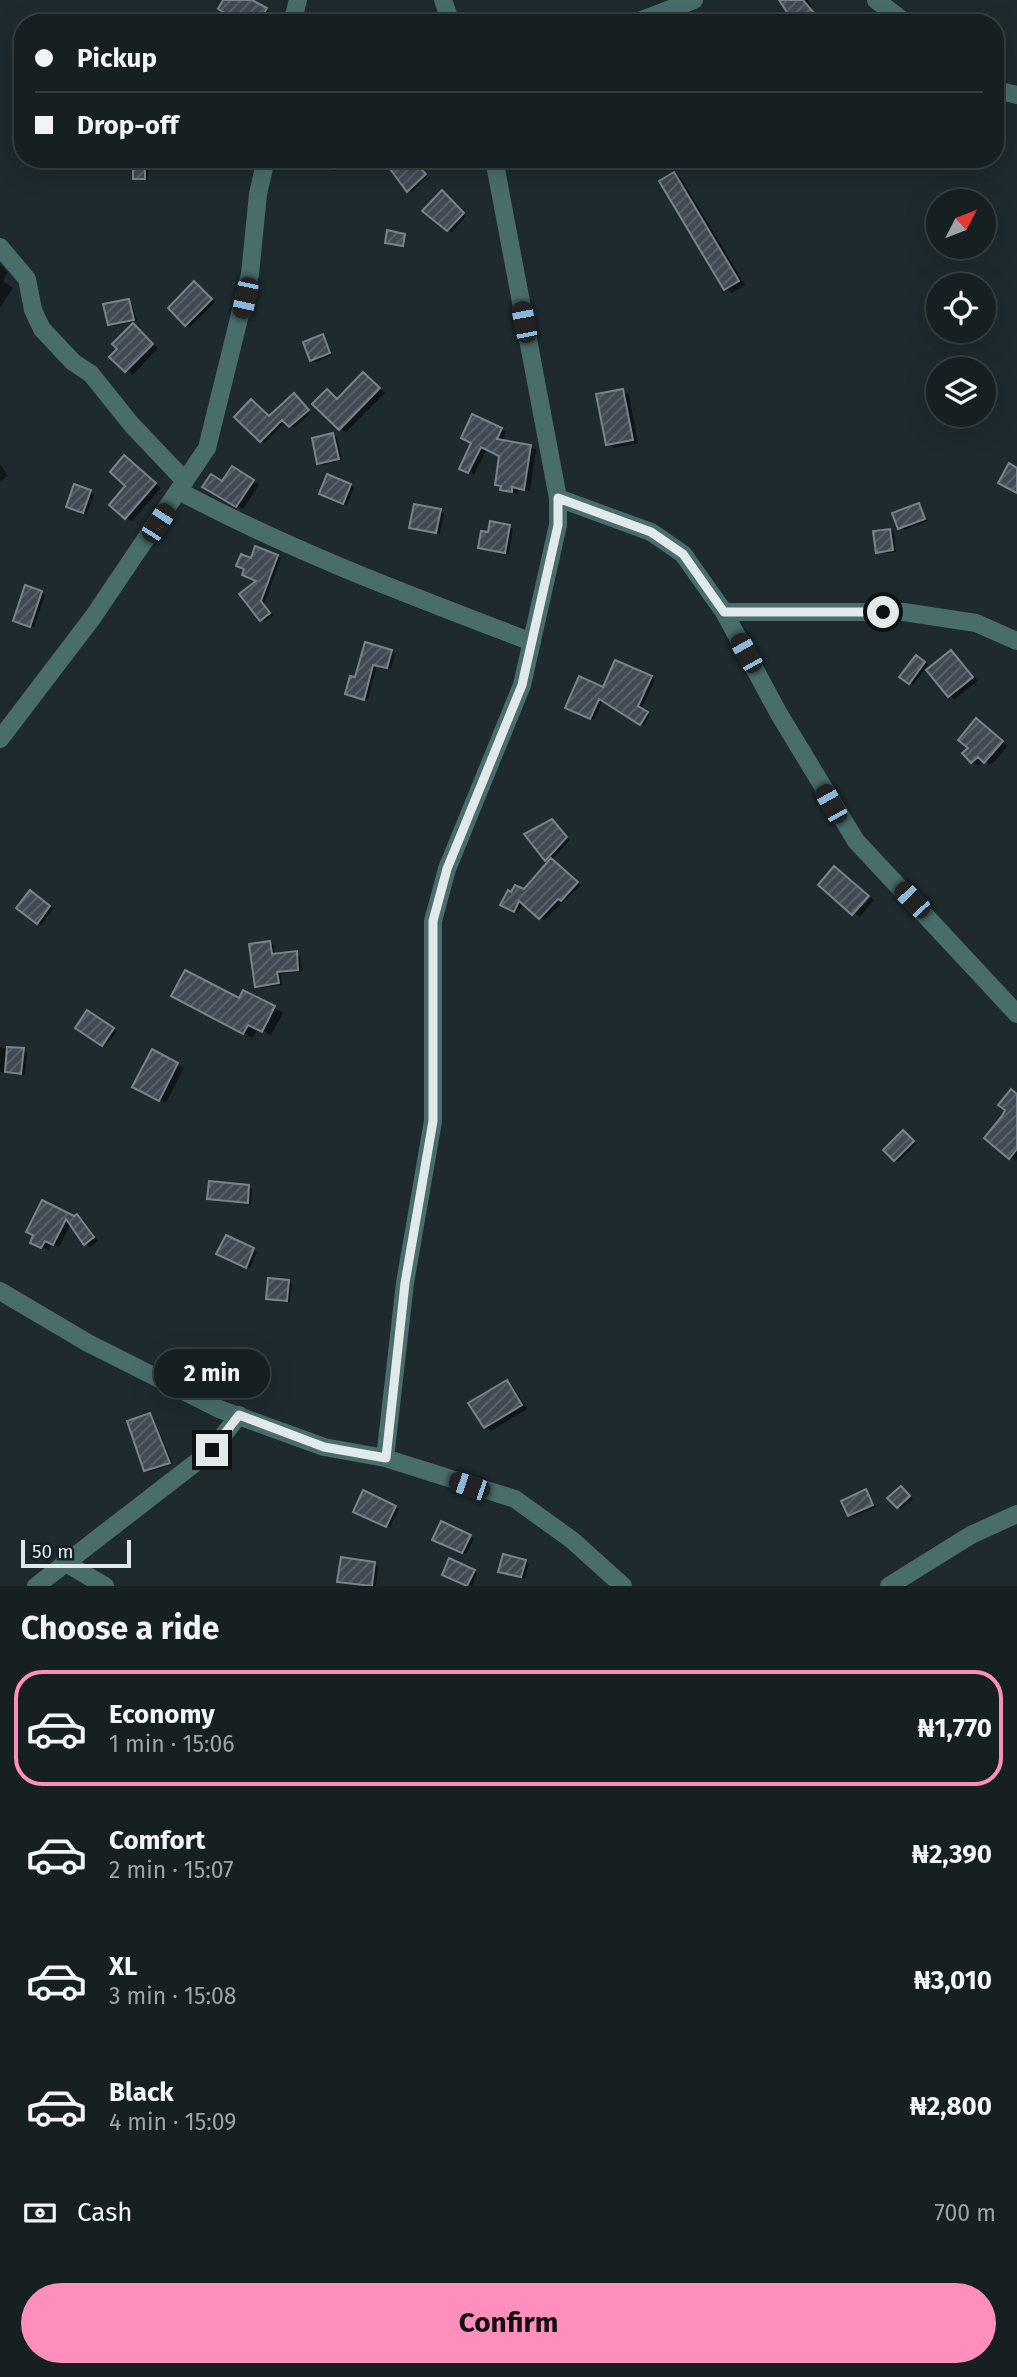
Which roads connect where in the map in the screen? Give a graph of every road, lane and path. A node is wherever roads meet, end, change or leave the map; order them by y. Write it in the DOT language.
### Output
graph roads {
  1 [pos="694,0"];
  2 [pos="876,0"];
  3 [pos="657,14"];
  4 [pos="894,14"];
  5 [pos="264,168"];
  6 [pos="496,168"];
  7 [pos="0,247"];
  8 [pos="182,486"];
  9 [pos="558,498"];
  10 [pos="724,612"];
  11 [pos="1017,641"];
  12 [pos="532,642"];
  13 [pos="0,739"];
  14 [pos="1017,1014"];
  15 [pos="0,1291"];
  16 [pos="239,1415"];
  17 [pos="386,1458"];
  18 [pos="1017,1514"];
  19 [pos="64,1562"];
  20 [pos="36,1586"];
  21 [pos="105,1586"];
  22 [pos="623,1586"];
  23 [pos="889,1586"];
  1 -- 3 [label="street"];
  2 -- 4 [label="street"];
  5 -- 8 [label="street"];
  6 -- 9 [label="street"];
  7 -- 8 [label="street"];
  8 -- 12 [label="street"];
  8 -- 13 [label="street"];
  9 -- 10 [label="street"];
  9 -- 12 [label="street"];
  10 -- 11 [label="street"];
  10 -- 14 [label="street"];
  12 -- 17 [label="street"];
  15 -- 16 [label="street"];
  16 -- 17 [label="street"];
  16 -- 19 [label="street"];
  17 -- 22 [label="street"];
  18 -- 23 [label="street"];
  19 -- 20 [label="street"];
  19 -- 21 [label="street"];
}
